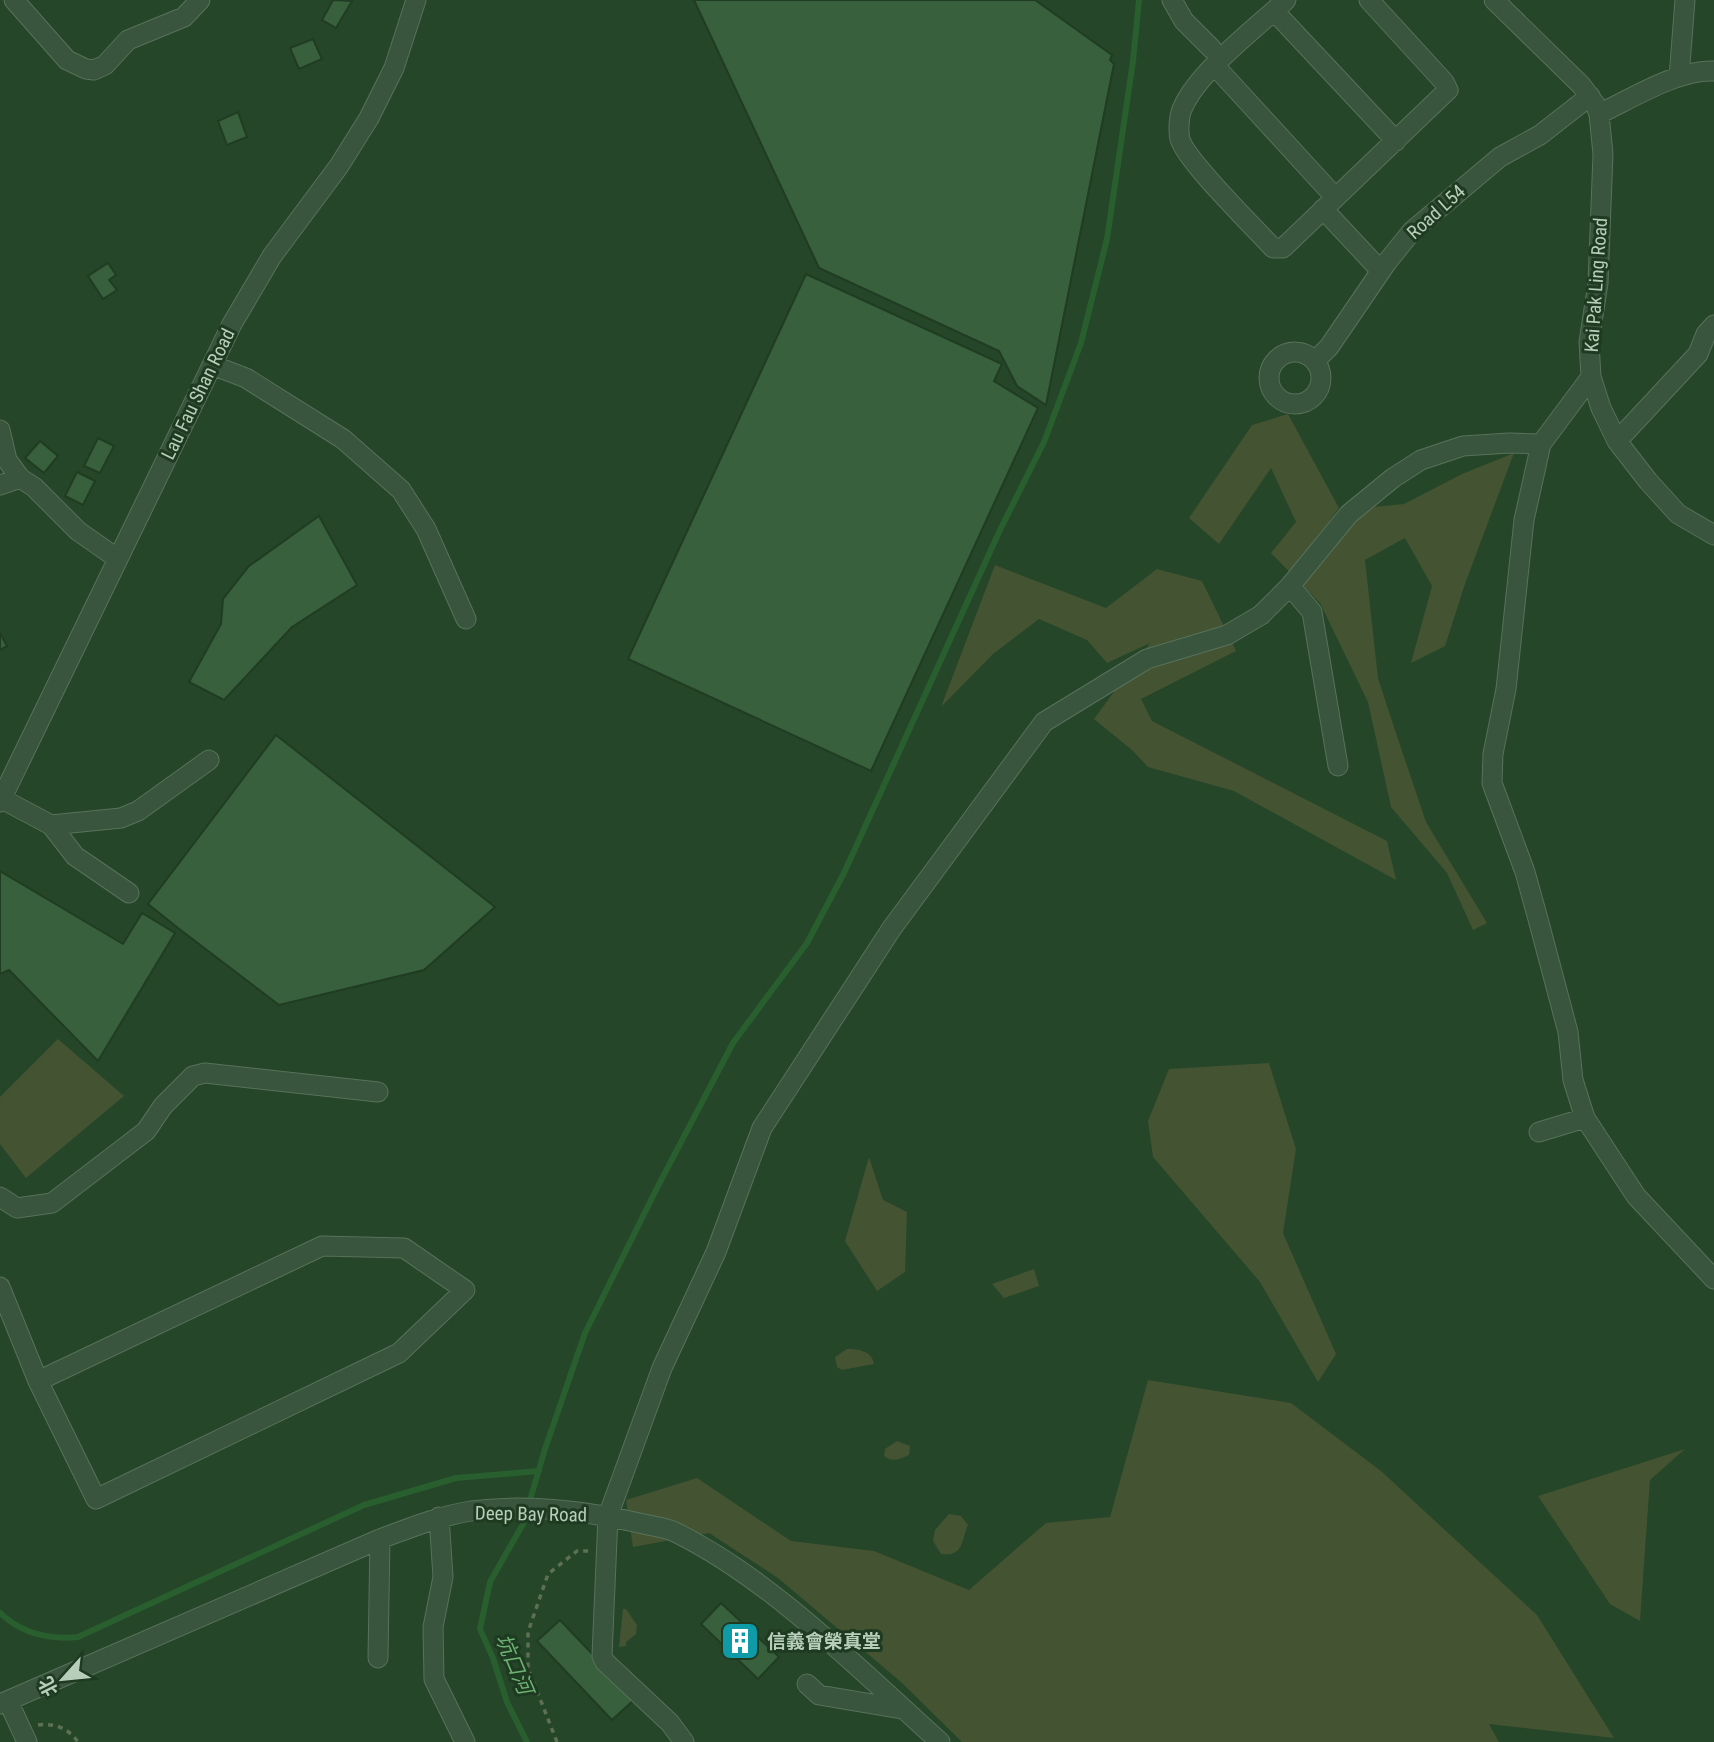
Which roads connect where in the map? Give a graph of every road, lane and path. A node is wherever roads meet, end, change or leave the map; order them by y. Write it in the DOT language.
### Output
graph roads {
  1 [pos="14,0"];
  2 [pos="200,0"];
  3 [pos="416,0"];
  4 [pos="1172,0"];
  5 [pos="1369,0"];
  6 [pos="1494,0"];
  7 [pos="1683,1"];
  8 [pos="1280,6"];
  9 [pos="1214,57"];
  10 [pos="1714,71"];
  11 [pos="1679,77"];
  12 [pos="1594,105"];
  13 [pos="1396,141"];
  14 [pos="1329,203"];
  15 [pos="1381,271"];
  16 [pos="1714,326"];
  17 [pos="1315,361"];
  18 [pos="212,365"];
  19 [pos="1591,377"];
  20 [pos="0,430"];
  21 [pos="1617,441"];
  22 [pos="1541,444"];
  23 [pos="20,478"];
  24 [pos="0,485"];
  25 [pos="1714,535"];
  26 [pos="118,559"];
  27 [pos="1290,586"];
  28 [pos="466,619"];
  29 [pos="209,760"];
  30 [pos="1338,766"];
  31 [pos="1,800"];
  32 [pos="51,825"];
  33 [pos="130,893"];
  34 [pos="378,1092"];
  35 [pos="1585,1118"];
  36 [pos="1539,1132"];
  37 [pos="0,1197"];
  38 [pos="1714,1279"];
  39 [pos="0,1287"];
  40 [pos="38,1381"];
  41 [pos="608,1516"];
  42 [pos="439,1517"];
  43 [pos="380,1539"];
  44 [pos="606,1550"];
  45 [pos="378,1658"];
  46 [pos="807,1684"];
  47 [pos="4,1703"];
  48 [pos="903,1709"];
  49 [pos="24,1734"];
  50 [pos="78,1742"];
  51 [pos="466,1742"];
  52 [pos="557,1742"];
  53 [pos="684,1742"];
  54 [pos="940,1742"];
  1 -- 2 [label="street"];
  3 -- 18 [label="street, Lau Fau Shan Road"];
  4 -- 9 [label="street"];
  5 -- 13 [label="street"];
  6 -- 12 [label="street"];
  7 -- 11 [label="street"];
  8 -- 9 [label="street"];
  8 -- 13 [label="street"];
  9 -- 14 [label="street"];
  9 -- 14 [label="street"];
  10 -- 11 [label="street, Road L54"];
  11 -- 12 [label="street, Road L54"];
  12 -- 15 [label="street, Road L54"];
  12 -- 19 [label="street, Kai Pak Ling Road"];
  13 -- 14 [label="street"];
  14 -- 15 [label="street"];
  15 -- 17 [label="street, Road L54"];
  16 -- 21 [label="street"];
  18 -- 26 [label="street, Lau Fau Shan Road"];
  18 -- 28 [label="street"];
  19 -- 21 [label="street, Kai Pak Ling Road"];
  19 -- 22 [label="street"];
  20 -- 23 [label="street"];
  21 -- 25 [label="street, Kai Pak Ling Road"];
  22 -- 27 [label="street"];
  22 -- 35 [label="street"];
  23 -- 24 [label="street"];
  23 -- 26 [label="street"];
  26 -- 31 [label="street, Lau Fau Shan Road"];
  27 -- 30 [label="street"];
  27 -- 41 [label="street"];
  29 -- 32 [label="street"];
  31 -- 32 [label="street"];
  32 -- 33 [label="street"];
  34 -- 37 [label="street"];
  35 -- 36 [label="street"];
  35 -- 38 [label="street"];
  39 -- 40 [label="street"];
  40 -- 40 [label="street"];
  41 -- 42 [label="street, Deep Bay Road"];
  41 -- 44 [label="street"];
  41 -- 48 [label="street, Deep Bay Road"];
  42 -- 43 [label="street, Deep Bay Road"];
  42 -- 51 [label="street"];
  43 -- 45 [label="street"];
  43 -- 47 [label="street, Deep Bay Road"];
  44 -- 52 [label="path"];
  44 -- 53 [label="street"];
  46 -- 48 [label="street"];
  47 -- 49 [label="street"];
  48 -- 54 [label="street, Deep Bay Road"];
  49 -- 50 [label="path"];
}
